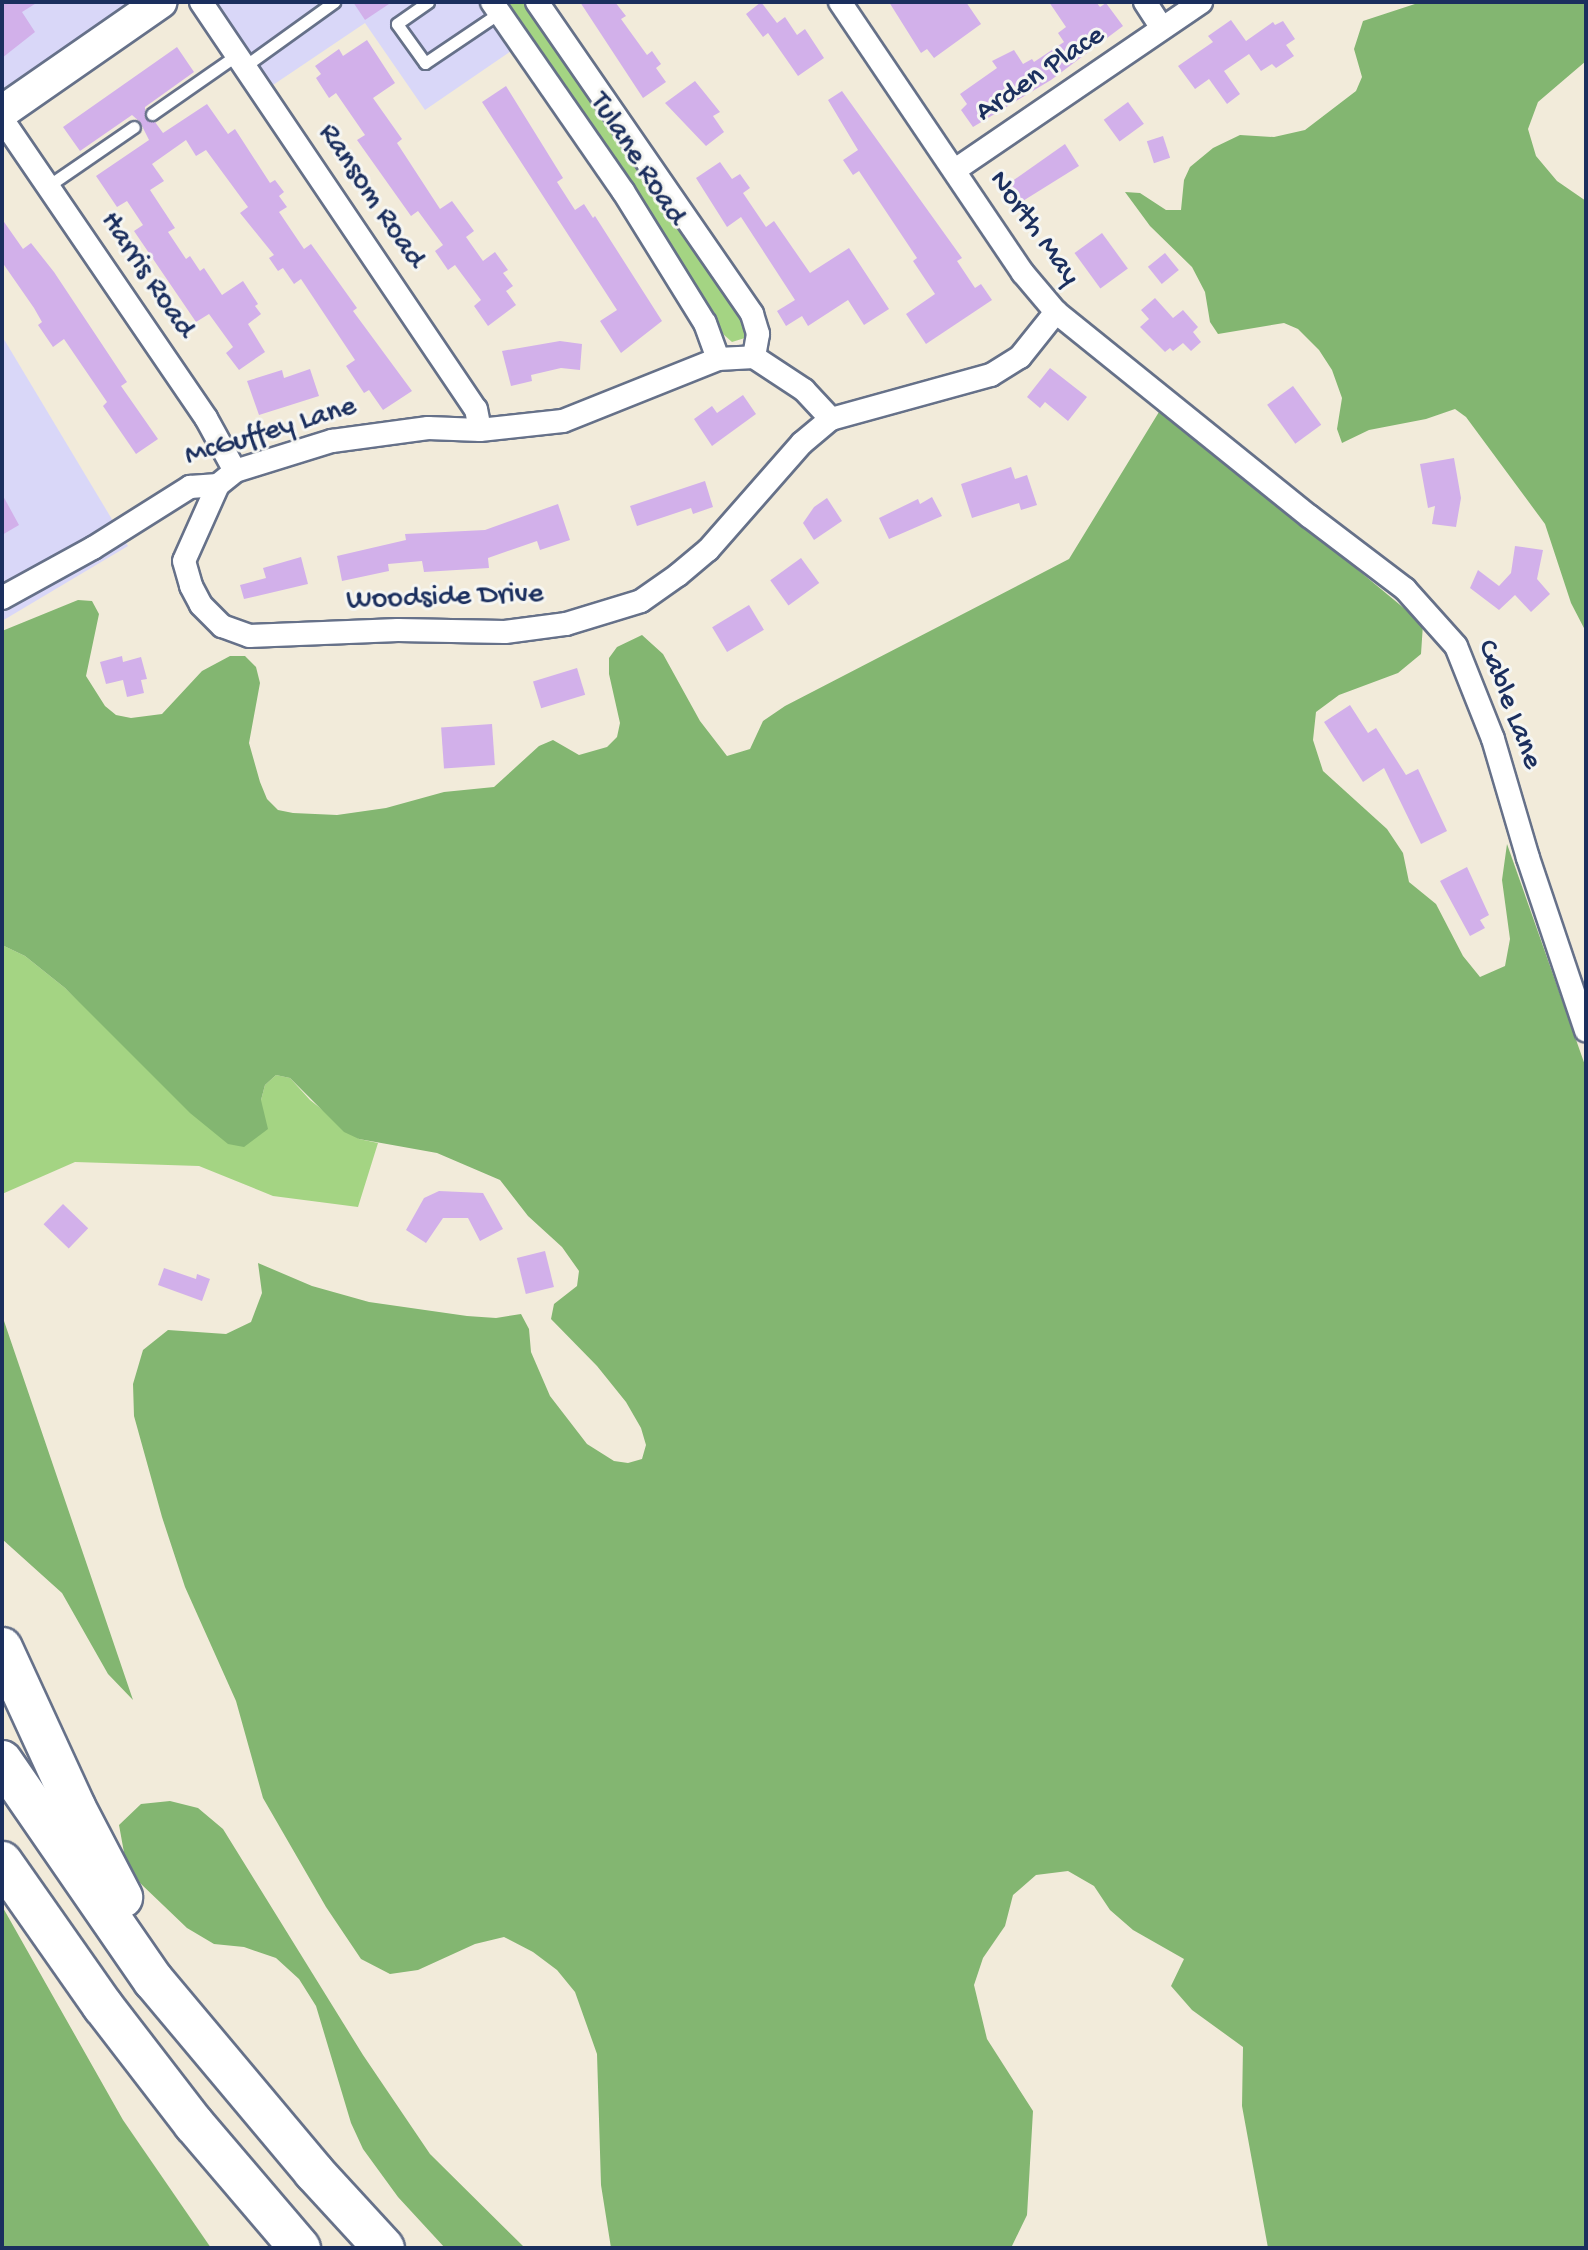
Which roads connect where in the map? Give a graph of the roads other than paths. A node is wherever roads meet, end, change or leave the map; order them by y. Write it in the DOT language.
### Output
graph roads {
  1 [pos="201,2"];
  2 [pos="334,2"];
  3 [pos="428,2"];
  4 [pos="537,2"];
  5 [pos="840,2"];
  6 [pos="1145,2"];
  7 [pos="1201,2"];
  8 [pos="153,4"];
  9 [pos="495,8"];
  10 [pos="1162,28"];
  11 [pos="241,60"];
  12 [pos="2,112"];
  13 [pos="152,114"];
  14 [pos="2,119"];
  15 [pos="134,127"];
  16 [pos="955,170"];
  17 [pos="48,186"];
  18 [pos="1056,312"];
  19 [pos="754,357"];
  20 [pos="718,359"];
  21 [pos="831,419"];
  22 [pos="480,430"];
  23 [pos="1226,445"];
  24 [pos="226,478"];
  25 [pos="2,598"];
  26 [pos="1586,1030"];
  27 [pos="2,1648"];
  28 [pos="2,1761"];
  29 [pos="2,1862"];
  30 [pos="214,2052"];
  31 [pos="300,2248"];
  32 [pos="384,2248"];
  1 -- 11 [label="street, Ransom Road"];
  2 -- 11 [label="lane"];
  3 -- 9 [label="lane"];
  4 -- 19 [label="street, Tulane Road"];
  5 -- 16 [label="street, North May"];
  6 -- 10 [label="street"];
  7 -- 10 [label="street, Arden Place"];
  8 -- 12 [label="main road"];
  9 -- 20 [label="street, Tulane Road"];
  10 -- 16 [label="street, Arden Place"];
  11 -- 13 [label="lane"];
  11 -- 22 [label="street, Ransom Road"];
  14 -- 17 [label="street, Harris Road"];
  15 -- 17 [label="lane"];
  16 -- 18 [label="street, North May"];
  17 -- 24 [label="street, Harris Road"];
  18 -- 21 [label="street, Woodside Drive"];
  18 -- 23 [label="street, North May"];
  19 -- 20 [label="street, McGuffey Lane"];
  19 -- 21 [label="street"];
  20 -- 22 [label="street, McGuffey Lane"];
  21 -- 24 [label="street, Woodside Drive"];
  22 -- 24 [label="street, McGuffey Lane"];
  23 -- 26 [label="street, Cable Lane"];
  24 -- 25 [label="street, McGuffey Lane"];
  27 -- 30 [label="highway"];
  28 -- 30 [label="highway"];
  29 -- 31 [label="highway"];
  30 -- 32 [label="highway"];
}
